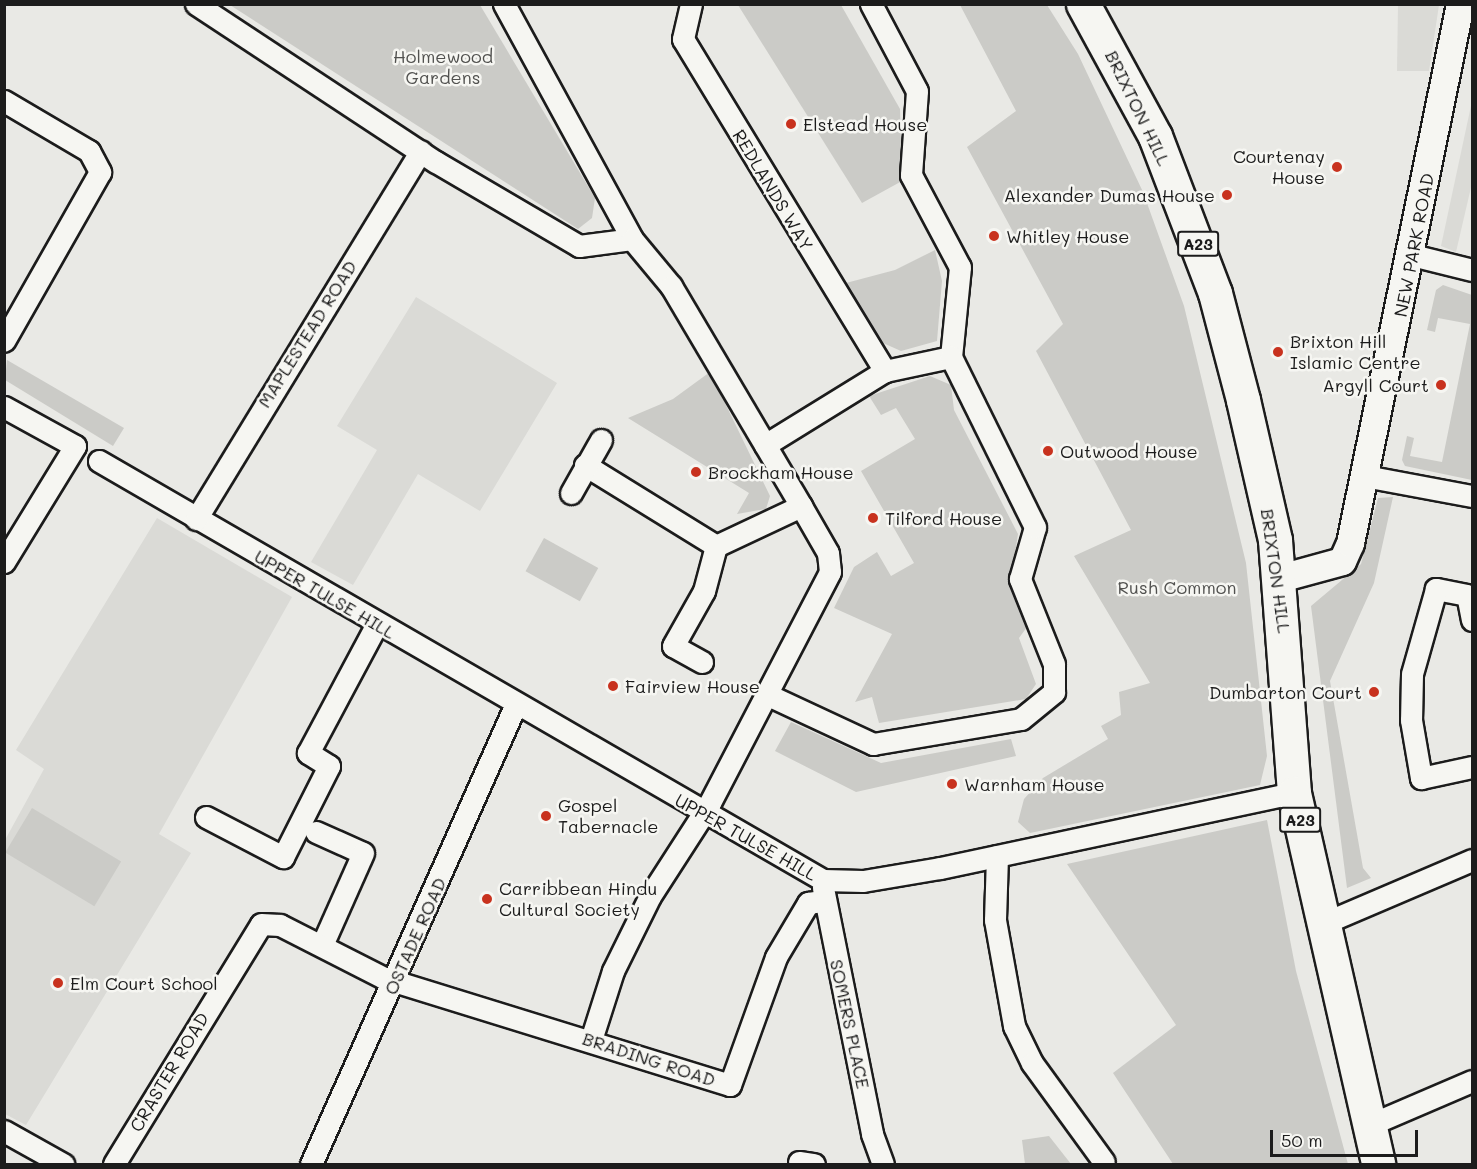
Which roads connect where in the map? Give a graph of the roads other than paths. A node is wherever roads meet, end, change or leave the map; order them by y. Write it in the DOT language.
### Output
graph roads {
  1 [pos="196,4"];
  2 [pos="504,4"];
  3 [pos="691,4"];
  4 [pos="871,4"];
  5 [pos="1083,4"];
  6 [pos="1460,4"];
  7 [pos="4,101"];
  8 [pos="421,151"];
  9 [pos="632,239"];
  10 [pos="1412,255"];
  11 [pos="1473,270"];
  12 [pos="4,341"];
  13 [pos="951,357"];
  14 [pos="885,371"];
  15 [pos="4,407"];
  16 [pos="601,440"];
  17 [pos="765,444"];
  18 [pos="99,461"];
  19 [pos="585,465"];
  20 [pos="1365,476"];
  21 [pos="571,493"];
  22 [pos="1473,496"];
  23 [pos="801,506"];
  24 [pos="196,519"];
  25 [pos="716,546"];
  26 [pos="4,562"];
  27 [pos="1280,578"];
  28 [pos="1473,620"];
  29 [pos="377,624"];
  30 [pos="702,662"];
  31 [pos="768,695"];
  32 [pos="515,706"];
  33 [pos="1473,767"];
  34 [pos="1294,793"];
  35 [pos="699,812"];
  36 [pos="206,817"];
  37 [pos="316,832"];
  38 [pos="997,856"];
  39 [pos="1473,860"];
  40 [pos="823,890"];
  41 [pos="1322,924"];
  42 [pos="322,945"];
  43 [pos="396,981"];
  44 [pos="591,1040"];
  45 [pos="1473,1082"];
  46 [pos="1367,1126"];
  47 [pos="4,1131"];
  48 [pos="1104,1162"];
  49 [pos="63,1164"];
  50 [pos="114,1164"];
  51 [pos="311,1164"];
  52 [pos="883,1164"];
  53 [pos="1378,1164"];
  1 -- 8 [label="street"];
  2 -- 9 [label="street"];
  3 -- 14 [label="street, REDLANDS WAY"];
  4 -- 13 [label="street"];
  5 -- 27 [label="highway, BRIXTON HILL / A23"];
  6 -- 10 [label="street, NEW PARK ROAD"];
  7 -- 12 [label="street"];
  8 -- 9 [label="street"];
  8 -- 24 [label="street, MAPLESTEAD ROAD"];
  9 -- 17 [label="street"];
  10 -- 11 [label="street"];
  10 -- 20 [label="street, NEW PARK ROAD"];
  13 -- 14 [label="street"];
  13 -- 31 [label="street"];
  14 -- 17 [label="street"];
  15 -- 26 [label="street"];
  16 -- 19 [label="street"];
  17 -- 23 [label="street"];
  18 -- 24 [label="street, UPPER TULSE HILL"];
  19 -- 21 [label="street"];
  19 -- 25 [label="street"];
  20 -- 22 [label="street"];
  20 -- 27 [label="street, NEW PARK ROAD"];
  23 -- 25 [label="street"];
  23 -- 31 [label="street"];
  24 -- 29 [label="street, UPPER TULSE HILL"];
  25 -- 30 [label="street"];
  27 -- 34 [label="highway, BRIXTON HILL / A23"];
  28 -- 33 [label="street"];
  29 -- 32 [label="street, UPPER TULSE HILL"];
  29 -- 36 [label="street"];
  31 -- 35 [label="street"];
  32 -- 35 [label="street, UPPER TULSE HILL"];
  32 -- 43 [label="street, OSTADE ROAD"];
  34 -- 38 [label="street, UPPER TULSE HILL"];
  34 -- 41 [label="highway, BRIXTON HILL / A23"];
  35 -- 40 [label="street, UPPER TULSE HILL"];
  35 -- 44 [label="street"];
  37 -- 42 [label="street"];
  38 -- 40 [label="street, UPPER TULSE HILL"];
  38 -- 48 [label="street"];
  39 -- 41 [label="street"];
  40 -- 44 [label="street, BRADING ROAD"];
  40 -- 52 [label="street, SOMERS PLACE"];
  41 -- 46 [label="highway, BRIXTON HILL / A23"];
  42 -- 43 [label="street, CRASTER ROAD"];
  42 -- 50 [label="street, CRASTER ROAD"];
  43 -- 44 [label="street, BRADING ROAD"];
  43 -- 51 [label="street, OSTADE ROAD"];
  45 -- 46 [label="street"];
  46 -- 53 [label="highway, BRIXTON HILL / A23"];
  47 -- 49 [label="street"];
}
